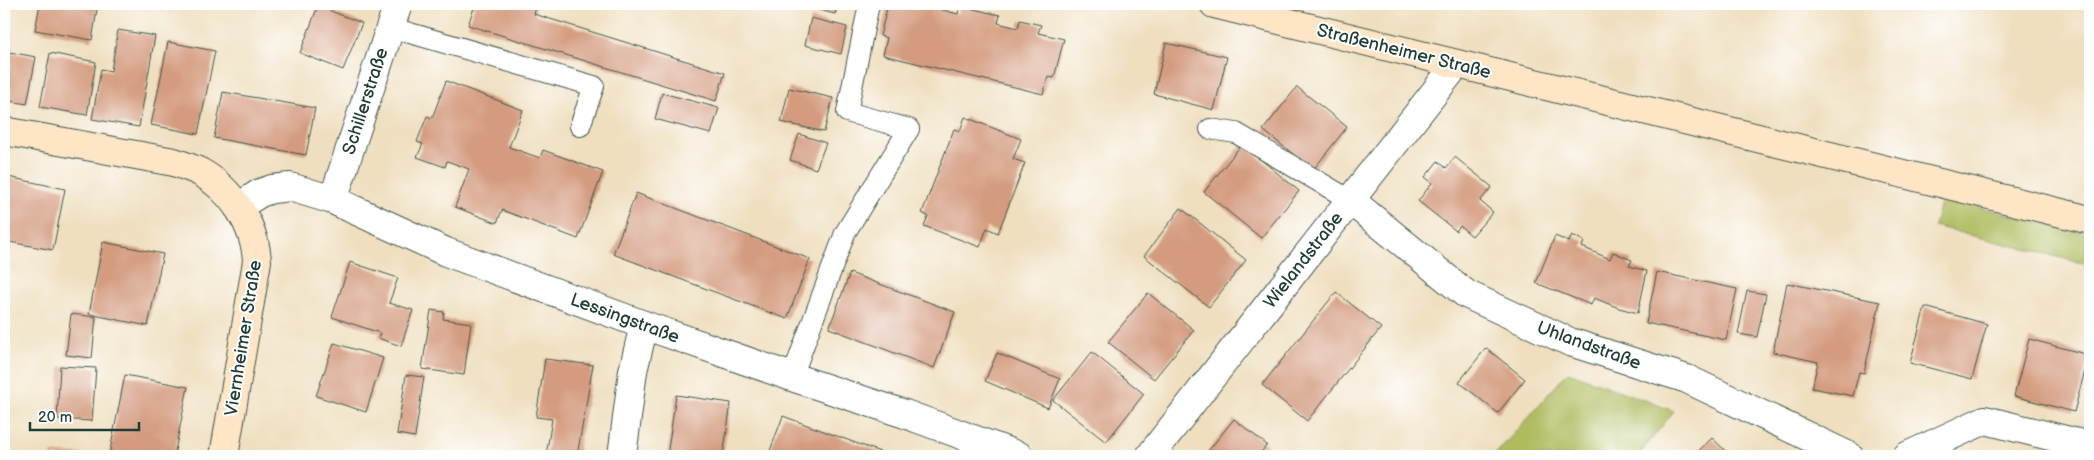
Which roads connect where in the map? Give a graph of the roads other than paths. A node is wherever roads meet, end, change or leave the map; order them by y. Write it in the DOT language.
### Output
graph roads {
  1 [pos="869,4"];
  2 [pos="1214,4"];
  3 [pos="394,15"];
  4 [pos="1456,65"];
  5 [pos="580,126"];
  6 [pos="1210,128"];
  7 [pos="4,131"];
  8 [pos="333,200"];
  9 [pos="1350,200"];
  10 [pos="238,207"];
  11 [pos="2090,220"];
  12 [pos="644,325"];
  13 [pos="792,377"];
  14 [pos="2090,446"];
  15 [pos="224,456"];
  16 [pos="622,456"];
  17 [pos="1019,456"];
  18 [pos="1150,456"];
  19 [pos="1849,456"];
  20 [pos="1907,456"];
  1 -- 13 [label="lane"];
  2 -- 4 [label="street, Straßenheimer Straße"];
  3 -- 5 [label="lane"];
  3 -- 8 [label="street, Schillerstraße"];
  4 -- 9 [label="street, Wielandstraße"];
  4 -- 11 [label="street, Straßenheimer Straße"];
  6 -- 9 [label="lane"];
  7 -- 10 [label="street, Viernheimer Straße"];
  8 -- 10 [label="street, Lessingstraße"];
  8 -- 12 [label="street, Lessingstraße"];
  9 -- 18 [label="street, Wielandstraße"];
  9 -- 19 [label="street, Uhlandstraße"];
  10 -- 15 [label="street, Viernheimer Straße"];
  12 -- 13 [label="street, Lessingstraße"];
  12 -- 16 [label="street"];
  13 -- 17 [label="street, Lessingstraße"];
  14 -- 20 [label="street"];
}
